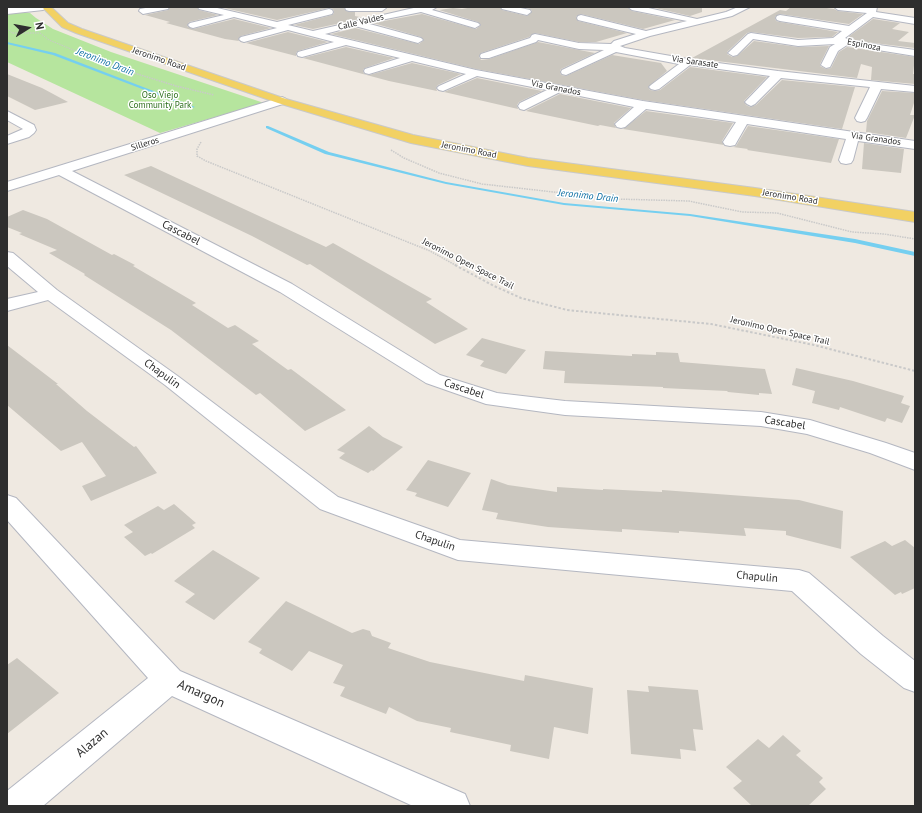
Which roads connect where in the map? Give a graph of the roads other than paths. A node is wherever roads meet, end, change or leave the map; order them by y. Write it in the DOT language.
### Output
graph roads {
  1 [pos="45,7"];
  2 [pos="165,7"];
  3 [pos="202,7"];
  4 [pos="433,7"];
  5 [pos="505,7"];
  6 [pos="632,7"];
  7 [pos="746,7"];
  8 [pos="838,7"];
  9 [pos="242,8"];
  10 [pos="349,8"];
  11 [pos="416,10"];
  12 [pos="7,11"];
  13 [pos="143,11"];
  14 [pos="872,11"];
  15 [pos="224,12"];
  16 [pos="329,12"];
  17 [pos="527,12"];
  18 [pos="235,15"];
  19 [pos="581,18"];
  20 [pos="780,18"];
  21 [pos="915,20"];
  22 [pos="698,21"];
  23 [pos="355,23"];
  24 [pos="193,25"];
  25 [pos="276,25"];
  26 [pos="475,25"];
  27 [pos="287,28"];
  28 [pos="850,29"];
  29 [pos="313,34"];
  30 [pos="648,34"];
  31 [pos="244,39"];
  32 [pos="418,40"];
  33 [pos="909,41"];
  34 [pos="345,42"];
  35 [pos="844,42"];
  36 [pos="615,48"];
  37 [pos="896,51"];
  38 [pos="733,53"];
  39 [pos="915,53"];
  40 [pos="302,54"];
  41 [pos="485,56"];
  42 [pos="410,58"];
  43 [pos="688,62"];
  44 [pos="826,65"];
  45 [pos="369,70"];
  46 [pos="566,72"];
  47 [pos="476,74"];
  48 [pos="778,74"];
  49 [pos="877,85"];
  50 [pos="655,87"];
  51 [pos="443,88"];
  52 [pos="558,89"];
  53 [pos="915,89"];
  54 [pos="282,101"];
  55 [pos="751,102"];
  56 [pos="643,105"];
  57 [pos="524,106"];
  58 [pos="7,115"];
  59 [pos="861,118"];
  60 [pos="744,119"];
  61 [pos="621,124"];
  62 [pos="853,136"];
  63 [pos="7,140"];
  64 [pos="730,142"];
  65 [pos="915,144"];
  66 [pos="846,160"];
  67 [pos="60,171"];
  68 [pos="7,187"];
  69 [pos="915,217"];
  70 [pos="7,257"];
  71 [pos="51,294"];
  72 [pos="7,305"];
  73 [pos="915,462"];
  74 [pos="7,504"];
  75 [pos="915,679"];
  76 [pos="168,680"];
  77 [pos="16,806"];
  78 [pos="452,806"];
  1 -- 12 [label="street"];
  1 -- 54 [label="main road, Jeronimo Road"];
  2 -- 13 [label="street"];
  3 -- 15 [label="street, Via Granados"];
  4 -- 11 [label="street, Calle Valdes"];
  5 -- 17 [label="street"];
  6 -- 22 [label="street"];
  7 -- 22 [label="street"];
  8 -- 14 [label="street"];
  9 -- 15 [label="street"];
  10 -- 11 [label="street"];
  11 -- 23 [label="street, Calle Valdes"];
  11 -- 26 [label="street"];
  14 -- 21 [label="street"];
  14 -- 28 [label="street, Espinoza"];
  15 -- 18 [label="street, Via Granados"];
  16 -- 25 [label="street"];
  18 -- 24 [label="street"];
  18 -- 25 [label="street, Via Granados"];
  19 -- 30 [label="street"];
  20 -- 28 [label="street"];
  22 -- 30 [label="street"];
  23 -- 29 [label="street, Calle Valdes"];
  23 -- 32 [label="street"];
  25 -- 27 [label="street, Via Granados"];
  27 -- 29 [label="street, Via Granados"];
  27 -- 31 [label="street"];
  28 -- 35 [label="street, Espinoza"];
  29 -- 34 [label="street, Via Granados"];
  30 -- 36 [label="street"];
  33 -- 37 [label="street"];
  34 -- 40 [label="street"];
  34 -- 42 [label="street, Via Granados"];
  35 -- 37 [label="street, Espinoza"];
  35 -- 38 [label="street"];
  35 -- 44 [label="street"];
  36 -- 41 [label="street, Via Sarasate"];
  36 -- 43 [label="street, Via Sarasate"];
  36 -- 46 [label="street"];
  37 -- 39 [label="street, Espinoza"];
  42 -- 45 [label="street"];
  42 -- 47 [label="street, Via Granados"];
  43 -- 48 [label="street, Via Sarasate"];
  43 -- 50 [label="street"];
  47 -- 51 [label="street"];
  47 -- 52 [label="street, Via Granados"];
  48 -- 49 [label="street, Via Sarasate"];
  48 -- 55 [label="street"];
  49 -- 53 [label="street, Via Sarasate"];
  49 -- 59 [label="street"];
  52 -- 56 [label="street, Via Granados"];
  52 -- 57 [label="street"];
  54 -- 67 [label="street, Silleros"];
  54 -- 69 [label="main road, Jeronimo Road"];
  56 -- 60 [label="street, Via Granados"];
  56 -- 61 [label="street"];
  58 -- 63 [label="street"];
  60 -- 62 [label="street, Via Granados"];
  60 -- 64 [label="street"];
  62 -- 65 [label="street, Via Granados"];
  62 -- 66 [label="street"];
  67 -- 68 [label="street, Silleros"];
  67 -- 73 [label="street, Cascabel"];
  70 -- 71 [label="street, Chapulin"];
  71 -- 72 [label="street"];
  71 -- 75 [label="street, Chapulin"];
  74 -- 76 [label="street, Amargon"];
  76 -- 77 [label="street, Alazan"];
  76 -- 78 [label="street, Amargon"];
}
